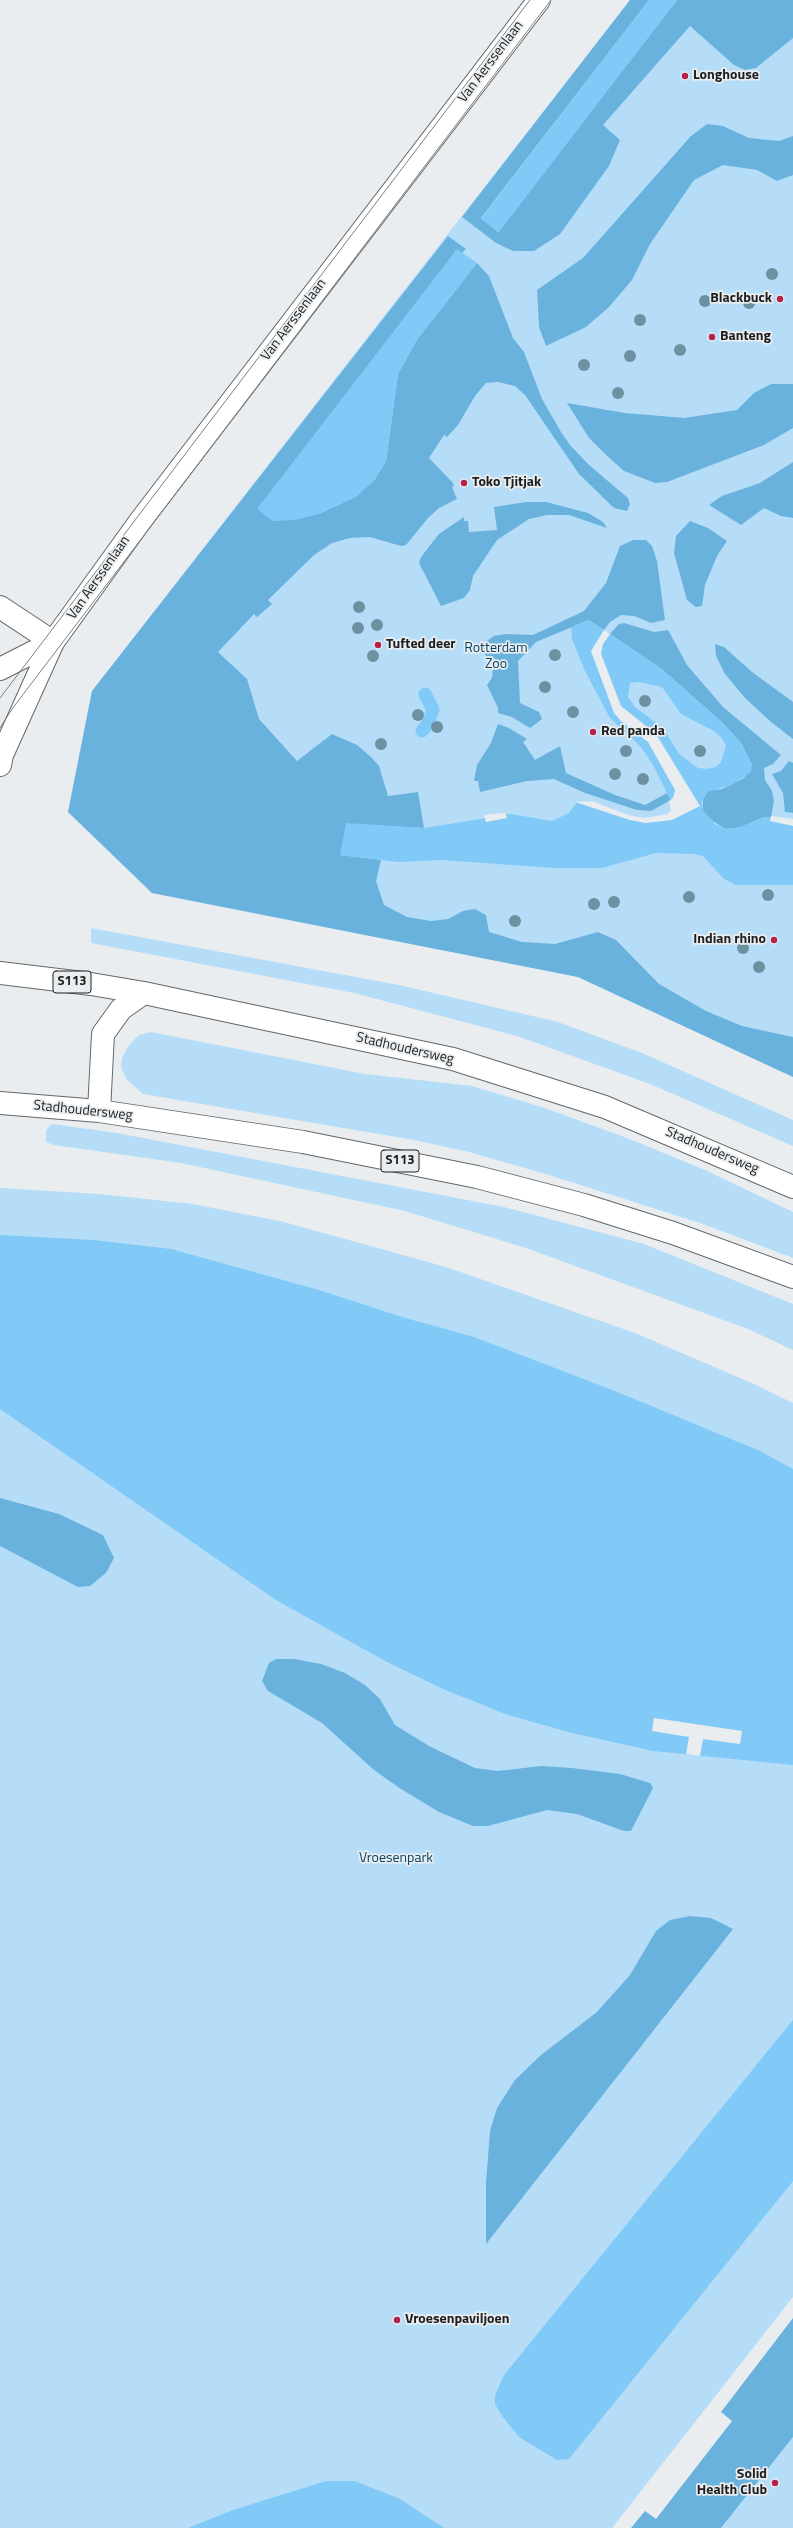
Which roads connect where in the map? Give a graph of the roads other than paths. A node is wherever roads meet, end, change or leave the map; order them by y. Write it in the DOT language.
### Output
graph roads {
  1 [pos="539,0"];
  2 [pos="0,606"];
  3 [pos="53,642"];
  4 [pos="0,669"];
  5 [pos="0,765"];
  6 [pos="0,974"];
  7 [pos="144,993"];
  8 [pos="0,1103"];
  9 [pos="99,1110"];
  10 [pos="793,1187"];
  11 [pos="793,1277"];
  1 -- 3 [label="main road, Van Aerssenlaan"];
  2 -- 3 [label="main road"];
  3 -- 4 [label="main road, Van Aerssenlaan"];
  3 -- 5 [label="main road, Van Aerssenlaan"];
  6 -- 7 [label="main road, Stadhoudersweg / S113"];
  7 -- 9 [label="main road"];
  7 -- 10 [label="main road, Stadhoudersweg / S113"];
  8 -- 9 [label="main road, Stadhoudersweg / S113"];
  9 -- 11 [label="main road, Stadhoudersweg / S113"];
}
